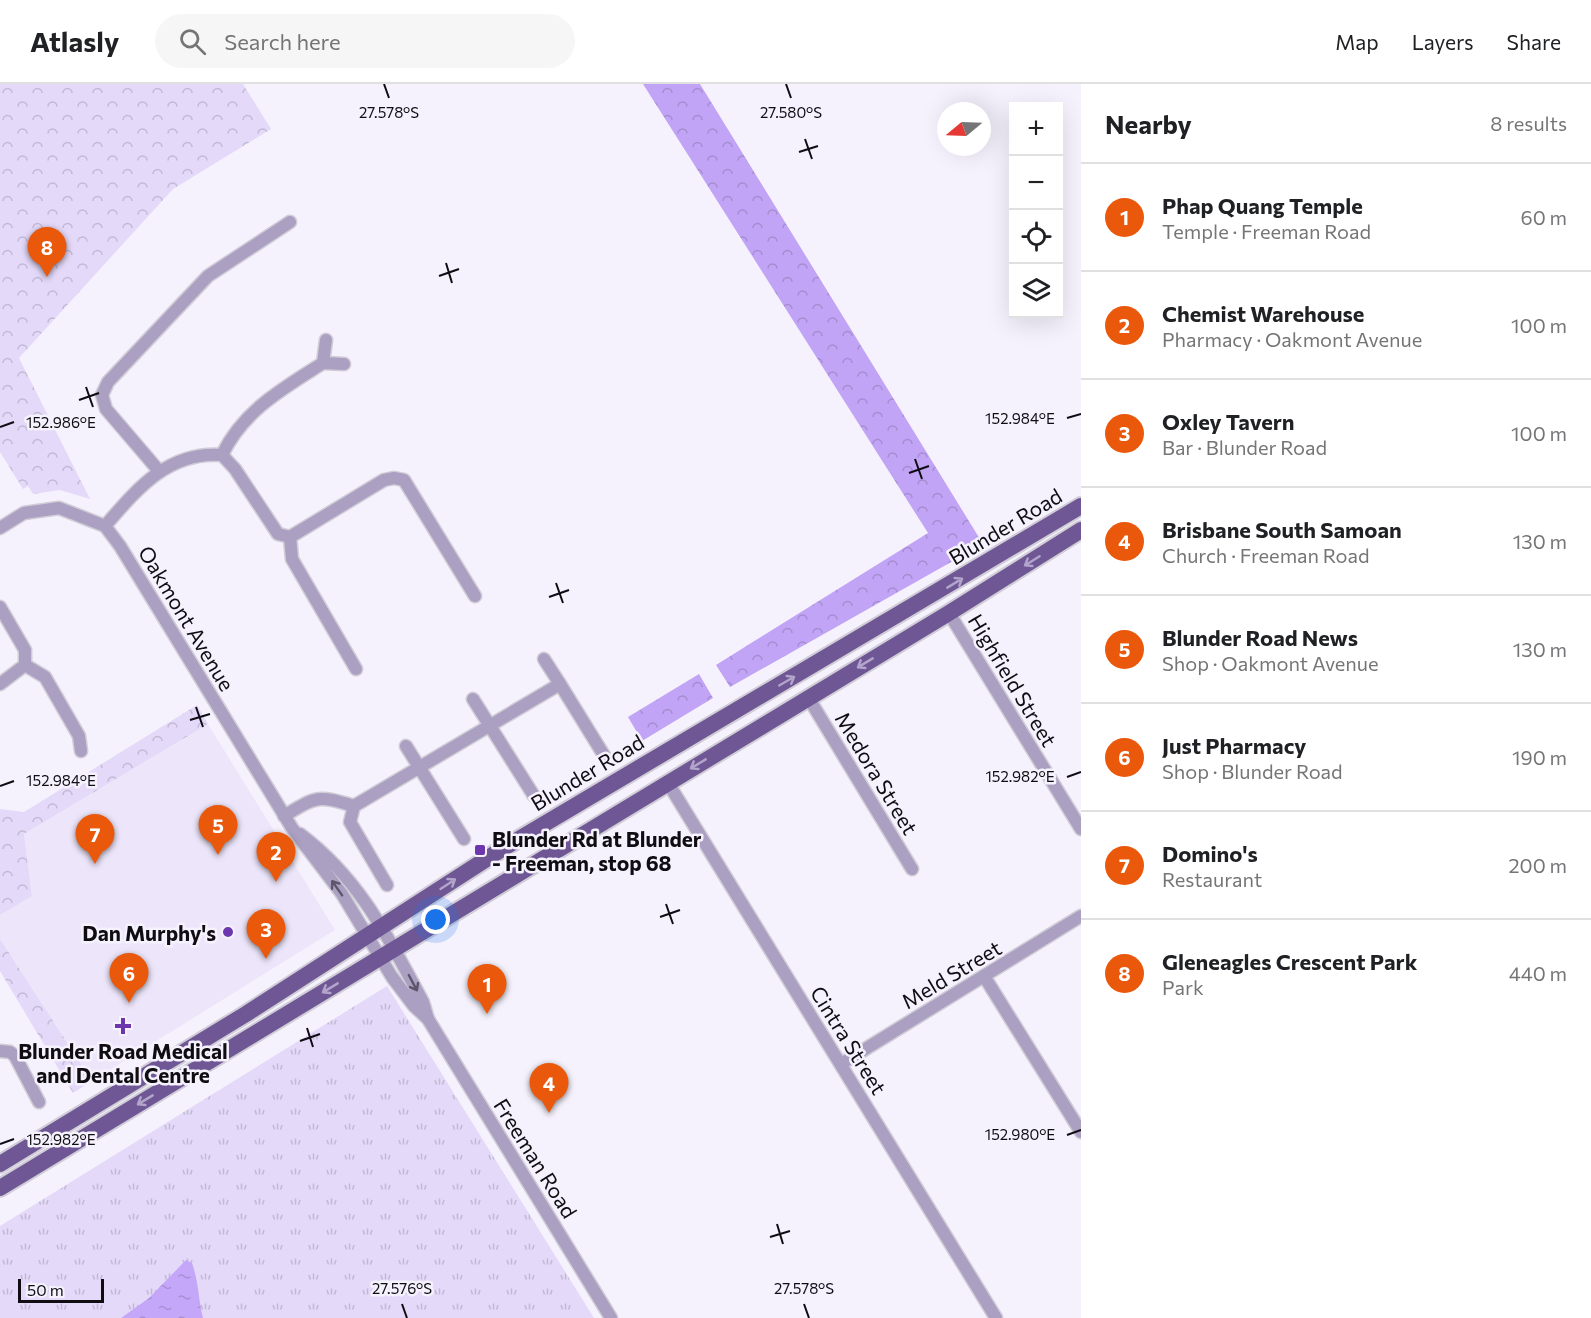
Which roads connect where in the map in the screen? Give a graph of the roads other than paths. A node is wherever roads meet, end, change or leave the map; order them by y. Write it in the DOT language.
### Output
graph roads {
  1 [pos="290,222"];
  2 [pos="326,339"];
  3 [pos="322,363"];
  4 [pos="344,364"];
  5 [pos="222,455"];
  6 [pos="159,471"];
  7 [pos="1081,506"];
  8 [pos="105,526"];
  9 [pos="0,528"];
  10 [pos="1081,530"];
  11 [pos="290,537"];
  12 [pos="475,596"];
  13 [pos="0,607"];
  14 [pos="949,614"];
  15 [pos="544,658"];
  16 [pos="25,665"];
  17 [pos="356,669"];
  18 [pos="0,684"];
  19 [pos="560,684"];
  20 [pos="808,697"];
  21 [pos="473,699"];
  22 [pos="491,726"];
  23 [pos="406,746"];
  24 [pos="81,752"];
  25 [pos="605,757"];
  26 [pos="420,768"];
  27 [pos="668,783"];
  28 [pos="534,796"];
  29 [pos="354,806"];
  30 [pos="284,816"];
  31 [pos="1081,829"];
  32 [pos="464,839"];
  33 [pos="912,869"];
  34 [pos="387,885"];
  35 [pos="1081,916"];
  36 [pos="374,933"];
  37 [pos="387,953"];
  38 [pos="984,976"];
  39 [pos="0,1051"];
  40 [pos="841,1064"];
  41 [pos="39,1102"];
  42 [pos="1081,1132"];
  43 [pos="0,1164"];
  44 [pos="0,1188"];
  45 [pos="611,1318"];
  46 [pos="996,1318"];
  1 -- 6 [label="street"];
  2 -- 3 [label="street"];
  3 -- 4 [label="street"];
  3 -- 5 [label="street"];
  5 -- 6 [label="street"];
  5 -- 11 [label="street"];
  6 -- 8 [label="street"];
  36 -- 7 [label="main road, Blunder Road, one-way"];
  8 -- 9 [label="street"];
  8 -- 30 [label="street, Oakmont Avenue"];
  10 -- 14 [label="main road, Blunder Road, one-way"];
  11 -- 12 [label="street"];
  11 -- 17 [label="street"];
  13 -- 16 [label="street"];
  14 -- 20 [label="main road, Blunder Road, one-way"];
  14 -- 31 [label="street, Highfield Street"];
  15 -- 19 [label="street"];
  16 -- 18 [label="street"];
  16 -- 24 [label="street"];
  19 -- 22 [label="street"];
  19 -- 25 [label="street"];
  20 -- 27 [label="main road, Blunder Road, one-way"];
  20 -- 33 [label="street, Medora Street"];
  21 -- 22 [label="street"];
  22 -- 26 [label="street"];
  22 -- 28 [label="street"];
  23 -- 26 [label="street"];
  26 -- 29 [label="street"];
  26 -- 32 [label="street"];
  27 -- 37 [label="main road, Blunder Road"];
  27 -- 40 [label="street, Cintra Street"];
  29 -- 30 [label="street"];
  29 -- 34 [label="street"];
  30 -- 36 [label="street, Oakmont Avenue"];
  35 -- 38 [label="street, Meld Street"];
  36 -- 37 [label="street, Oakmont Avenue"];
  36 -- 43 [label="main road, Blunder Road"];
  37 -- 44 [label="main road, Blunder Road, one-way"];
  37 -- 45 [label="street, Freeman Road"];
  38 -- 40 [label="street, Meld Street"];
  38 -- 42 [label="street"];
  39 -- 41 [label="street"];
  40 -- 46 [label="street, Cintra Street"];
}
